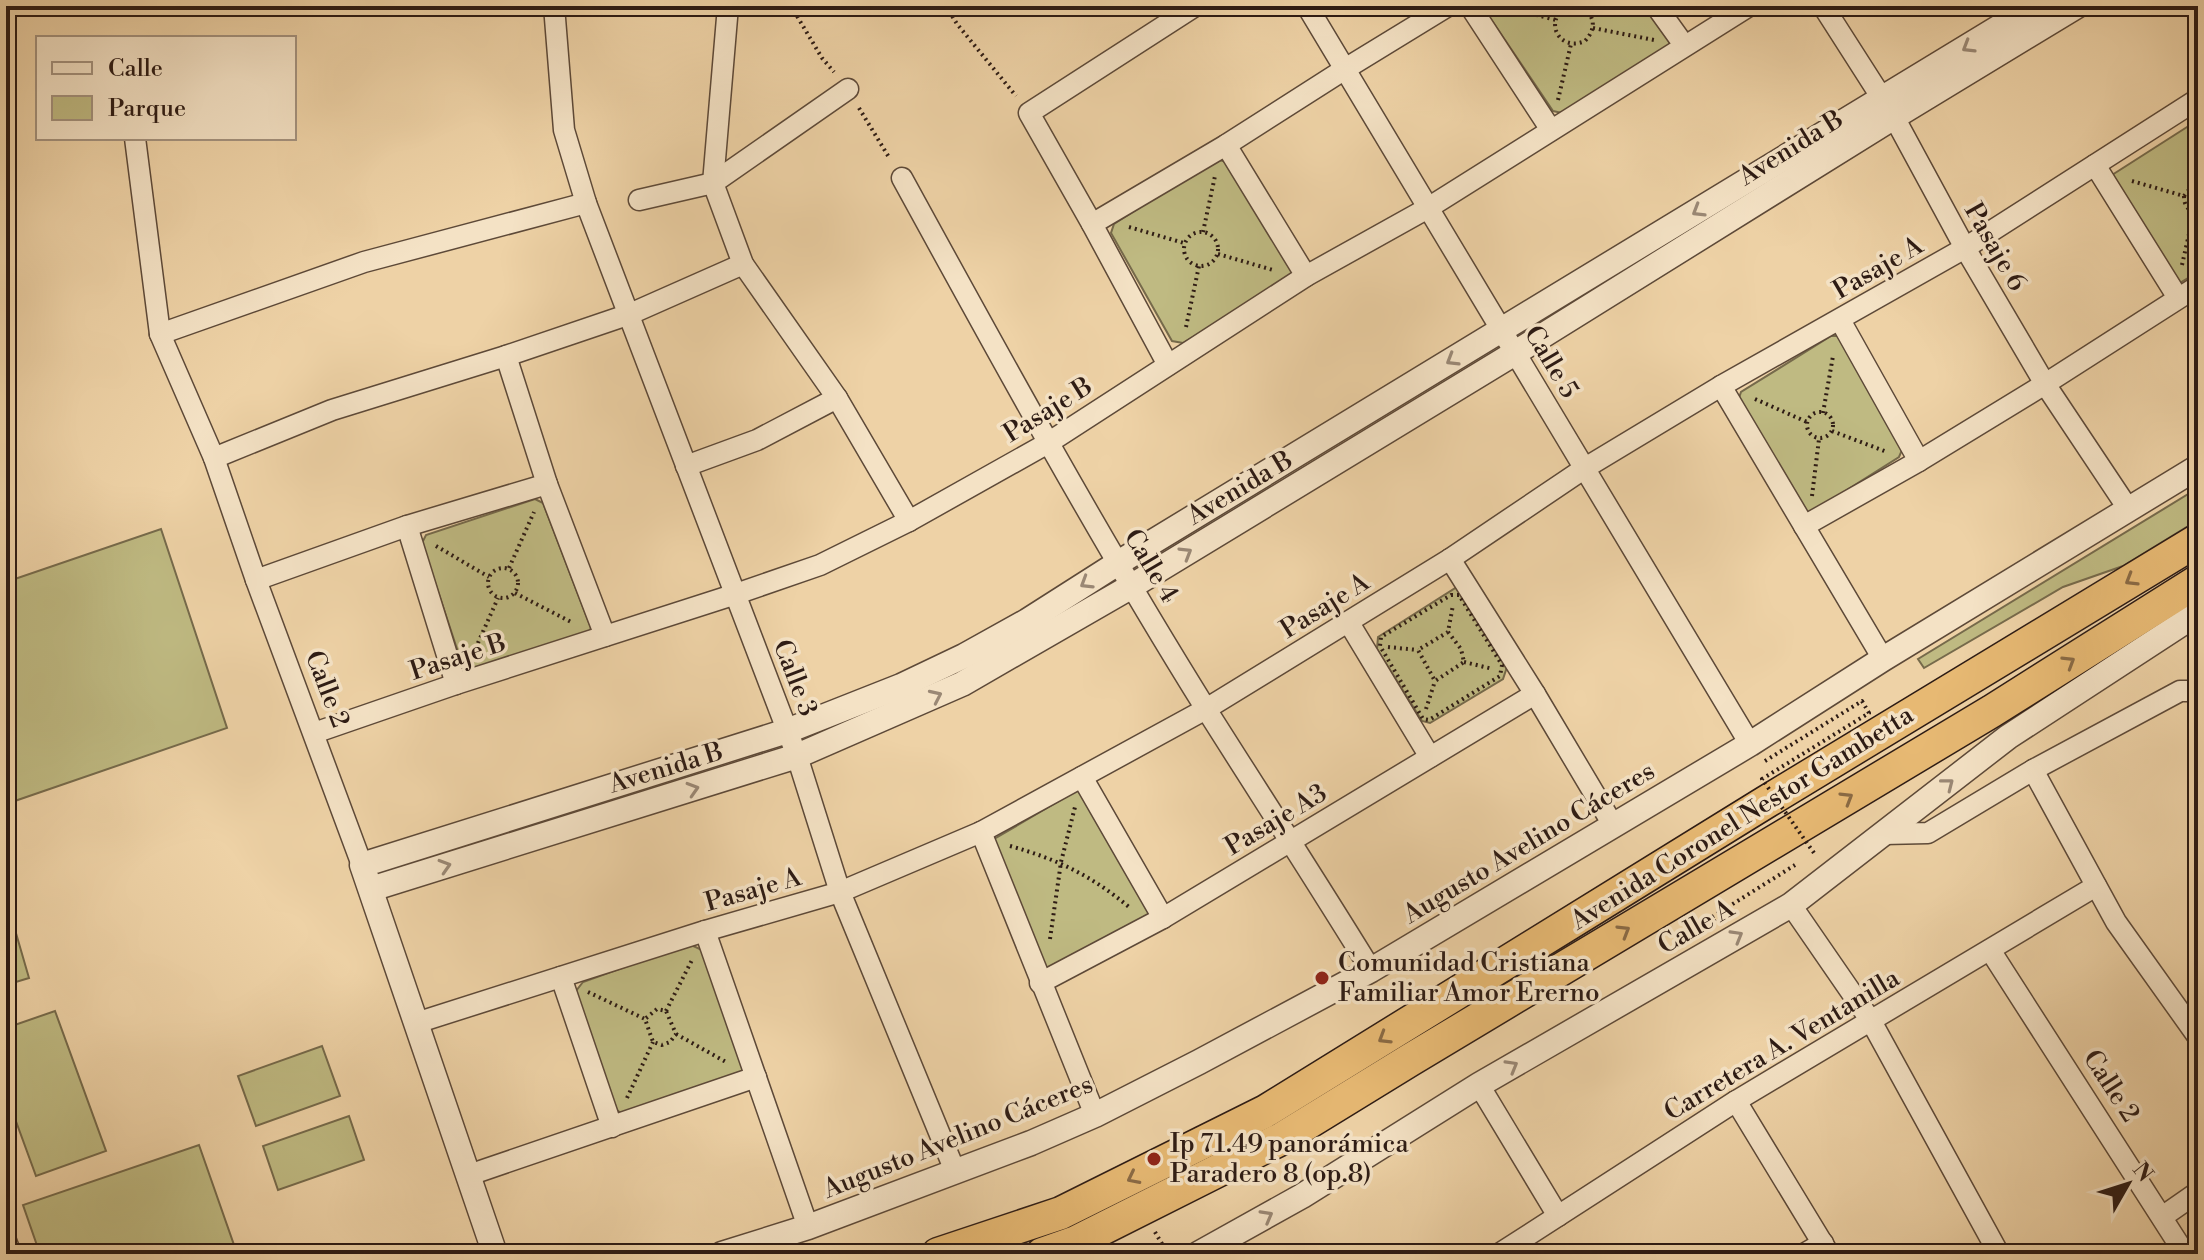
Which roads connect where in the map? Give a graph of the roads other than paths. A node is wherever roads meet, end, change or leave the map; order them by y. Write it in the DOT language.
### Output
graph roads {
  1 [pos="554,6"];
  2 [pos="728,6"];
  3 [pos="1195,6"];
  4 [pos="1307,6"];
  5 [pos="1448,6"];
  6 [pos="1470,6"];
  7 [pos="1656,6"];
  8 [pos="1749,6"];
  9 [pos="1823,6"];
  10 [pos="2034,6"];
  11 [pos="2077,6"];
  12 [pos="1684,45"];
  13 [pos="1345,69"];
  14 [pos="848,89"];
  15 [pos="2198,99"];
  16 [pos="1888,108"];
  17 [pos="1551,130"];
  18 [pos="135,140"];
  19 [pos="1226,145"];
  20 [pos="2095,165"];
  21 [pos="902,178"];
  22 [pos="713,183"];
  23 [pos="639,200"];
  24 [pos="586,203"];
  25 [pos="1428,208"];
  26 [pos="1092,224"];
  27 [pos="1965,248"];
  28 [pos="743,264"];
  29 [pos="1306,276"];
  30 [pos="2198,286"];
  31 [pos="2178,298"];
  32 [pos="630,314"];
  33 [pos="1840,320"];
  34 [pos="1501,330"];
  35 [pos="160,334"];
  36 [pos="1515,353"];
  37 [pos="506,356"];
  38 [pos="1168,365"];
  39 [pos="2045,384"];
  40 [pos="1721,386"];
  41 [pos="837,398"];
  42 [pos="1048,443"];
  43 [pos="214,458"];
  44 [pos="1919,461"];
  45 [pos="686,466"];
  46 [pos="2198,467"];
  47 [pos="1585,468"];
  48 [pos="547,484"];
  49 [pos="2129,510"];
  50 [pos="909,521"];
  51 [pos="407,526"];
  52 [pos="1804,526"];
  53 [pos="2198,540"];
  54 [pos="1450,559"];
  55 [pos="1118,563"];
  56 [pos="256,580"];
  57 [pos="2198,581"];
  58 [pos="1132,586"];
  59 [pos="736,594"];
  60 [pos="2198,613"];
  61 [pos="1349,623"];
  62 [pos="605,636"];
  63 [pos="1883,659"];
  64 [pos="456,684"];
  65 [pos="1535,694"];
  66 [pos="2198,694"];
  67 [pos="1206,709"];
  68 [pos="787,731"];
  69 [pos="314,733"];
  70 [pos="1758,753"];
  71 [pos="797,756"];
  72 [pos="1430,757"];
  73 [pos="2033,770"];
  74 [pos="1082,777"];
  75 [pos="1613,825"];
  76 [pos="981,832"];
  77 [pos="1883,834"];
  78 [pos="1292,841"];
  79 [pos="362,865"];
  80 [pos="2096,886"];
  81 [pos="371,889"];
  82 [pos="840,892"];
  83 [pos="1791,905"];
  84 [pos="1163,918"];
  85 [pos="705,931"];
  86 [pos="1990,950"];
  87 [pos="1371,970"];
  88 [pos="561,977"];
  89 [pos="1040,983"];
  90 [pos="1871,1021"];
  91 [pos="416,1023"];
  92 [pos="2198,1037"];
  93 [pos="756,1077"];
  94 [pos="1479,1085"];
  95 [pos="1736,1101"];
  96 [pos="1095,1115"];
  97 [pos="612,1127"];
  98 [pos="955,1171"];
  99 [pos="469,1175"];
  100 [pos="2198,1192"];
  101 [pos="1558,1216"];
  102 [pos="2162,1217"];
  103 [pos="808,1227"];
  104 [pos="6,1241"];
  105 [pos="1826,1248"];
  106 [pos="11,1254"];
  107 [pos="495,1254"];
  108 [pos="722,1254"];
  109 [pos="938,1254"];
  110 [pos="1042,1254"];
  111 [pos="1198,1254"];
  112 [pos="1499,1254"];
  113 [pos="1804,1254"];
  114 [pos="1999,1254"];
  115 [pos="2185,1254"];
  1 -- 24 [label="street, Calle 3"];
  2 -- 22 [label="street"];
  3 -- 26 [label="street"];
  4 -- 13 [label="street, Calle 5"];
  5 -- 13 [label="street"];
  6 -- 17 [label="street"];
  7 -- 12 [label="street"];
  8 -- 12 [label="street, Pasaje B"];
  9 -- 16 [label="street, Pasaje 6"];
  10 -- 16 [label="street, Avenida B, one-way"];
  11 -- 16 [label="street, Avenida B"];
  12 -- 17 [label="street, Pasaje B"];
  13 -- 19 [label="street"];
  13 -- 25 [label="street, Calle 5"];
  14 -- 22 [label="street"];
  15 -- 20 [label="street, Pasaje A"];
  16 -- 27 [label="street, Pasaje 6"];
  16 -- 34 [label="street, Avenida B, one-way"];
  16 -- 36 [label="street, Avenida B"];
  17 -- 25 [label="street, Pasaje B"];
  18 -- 35 [label="street, Calle 2"];
  19 -- 26 [label="street"];
  19 -- 29 [label="street"];
  20 -- 27 [label="street, Pasaje A"];
  20 -- 31 [label="street"];
  21 -- 42 [label="street, Calle 4"];
  22 -- 23 [label="street"];
  22 -- 28 [label="street"];
  24 -- 32 [label="street, Calle 3"];
  24 -- 35 [label="street"];
  25 -- 29 [label="street, Pasaje B"];
  25 -- 34 [label="street, Calle 5"];
  26 -- 38 [label="street"];
  27 -- 33 [label="street, Pasaje A"];
  27 -- 39 [label="street, Pasaje 6"];
  28 -- 32 [label="street"];
  28 -- 41 [label="street"];
  29 -- 38 [label="street, Pasaje B"];
  30 -- 31 [label="street"];
  31 -- 39 [label="street"];
  32 -- 37 [label="street"];
  32 -- 45 [label="street, Calle 3"];
  33 -- 40 [label="street, Pasaje A"];
  33 -- 44 [label="street"];
  34 -- 36 [label="street, Calle 5"];
  34 -- 55 [label="street, Avenida B, one-way"];
  35 -- 43 [label="street, Calle 2"];
  36 -- 47 [label="street, Calle 5"];
  58 -- 36 [label="street, Avenida B, one-way"];
  37 -- 43 [label="street"];
  37 -- 48 [label="street"];
  38 -- 42 [label="street, Pasaje B"];
  39 -- 44 [label="street"];
  39 -- 49 [label="street, Pasaje 6"];
  40 -- 47 [label="street, Pasaje A"];
  40 -- 52 [label="street"];
  41 -- 45 [label="street"];
  41 -- 50 [label="street"];
  42 -- 50 [label="street, Pasaje B"];
  42 -- 55 [label="street, Calle 4"];
  43 -- 56 [label="street, Calle 2"];
  44 -- 52 [label="street"];
  45 -- 59 [label="street, Calle 3"];
  46 -- 49 [label="street, Augusto Avelino Cáceres"];
  47 -- 54 [label="street, Pasaje A"];
  47 -- 70 [label="street, Calle 5"];
  48 -- 51 [label="street"];
  48 -- 62 [label="street"];
  49 -- 63 [label="street, Augusto Avelino Cáceres"];
  50 -- 59 [label="street, Pasaje B"];
  51 -- 56 [label="street"];
  51 -- 64 [label="street"];
  52 -- 63 [label="street"];
  53 -- 109 [label="highway, Avenida Coronel Nestor Gambetta, one-way"];
  54 -- 61 [label="street, Pasaje A"];
  54 -- 65 [label="street"];
  55 -- 58 [label="street, Calle 4"];
  55 -- 68 [label="street, Avenida B, one-way"];
  56 -- 69 [label="street, Calle 2"];
  110 -- 57 [label="highway, Avenida Coronel Nestor Gambetta, one-way"];
  58 -- 67 [label="street, Calle 4"];
  71 -- 58 [label="street, Avenida B, one-way"];
  59 -- 62 [label="street, Pasaje B"];
  59 -- 68 [label="street, Calle 3"];
  77 -- 60 [label="street, Calle A, one-way"];
  61 -- 67 [label="street, Pasaje A"];
  61 -- 72 [label="street"];
  62 -- 64 [label="street, Pasaje B"];
  63 -- 70 [label="street, Augusto Avelino Cáceres"];
  64 -- 69 [label="street, Pasaje B"];
  65 -- 72 [label="street, Pasaje A3"];
  65 -- 75 [label="street"];
  66 -- 73 [label="street"];
  67 -- 74 [label="street, Pasaje A"];
  67 -- 78 [label="street, Calle 4"];
  68 -- 71 [label="street, Calle 3"];
  68 -- 79 [label="street, Avenida B"];
  69 -- 79 [label="street, Calle 2"];
  70 -- 75 [label="street, Augusto Avelino Cáceres"];
  81 -- 71 [label="street, Avenida B, one-way"];
  71 -- 82 [label="street, Calle 3"];
  72 -- 78 [label="street, Pasaje A3"];
  73 -- 77 [label="street"];
  73 -- 80 [label="street"];
  74 -- 76 [label="street, Pasaje A"];
  74 -- 84 [label="street"];
  75 -- 87 [label="street, Augusto Avelino Cáceres"];
  76 -- 82 [label="street, Pasaje A"];
  76 -- 89 [label="street"];
  77 -- 83 [label="street, Calle A"];
  78 -- 84 [label="street, Pasaje A3"];
  78 -- 87 [label="street, Calle 4"];
  79 -- 81 [label="street, Calle 2"];
  80 -- 86 [label="street, Carretera A. Ventanilla"];
  80 -- 92 [label="street"];
  81 -- 91 [label="street, Calle 2"];
  82 -- 85 [label="street, Pasaje A"];
  82 -- 98 [label="street, Calle 3"];
  83 -- 90 [label="street"];
  94 -- 83 [label="street, Calle A, one-way"];
  84 -- 89 [label="street, Pasaje A3"];
  85 -- 88 [label="street, Pasaje A"];
  85 -- 93 [label="street"];
  86 -- 90 [label="street, Carretera A. Ventanilla"];
  86 -- 102 [label="street, Calle 2"];
  87 -- 96 [label="street, Augusto Avelino Cáceres"];
  88 -- 91 [label="street, Pasaje A"];
  88 -- 97 [label="street"];
  89 -- 96 [label="street"];
  90 -- 95 [label="street, Carretera A. Ventanilla"];
  90 -- 114 [label="street"];
  91 -- 99 [label="street, Calle 2"];
  93 -- 97 [label="street"];
  93 -- 103 [label="street"];
  94 -- 101 [label="street"];
  111 -- 94 [label="street, Calle A, one-way"];
  95 -- 101 [label="street, Carretera A. Ventanilla"];
  95 -- 105 [label="street"];
  96 -- 98 [label="street, Augusto Avelino Cáceres"];
  97 -- 99 [label="street"];
  98 -- 103 [label="street, Augusto Avelino Cáceres"];
  99 -- 107 [label="street, Calle 2"];
  100 -- 102 [label="street"];
  101 -- 112 [label="street, Carretera A. Ventanilla"];
  102 -- 115 [label="street, Calle 2"];
  103 -- 108 [label="street, Augusto Avelino Cáceres"];
  104 -- 106 [label="street"];
  105 -- 113 [label="street"];
}
